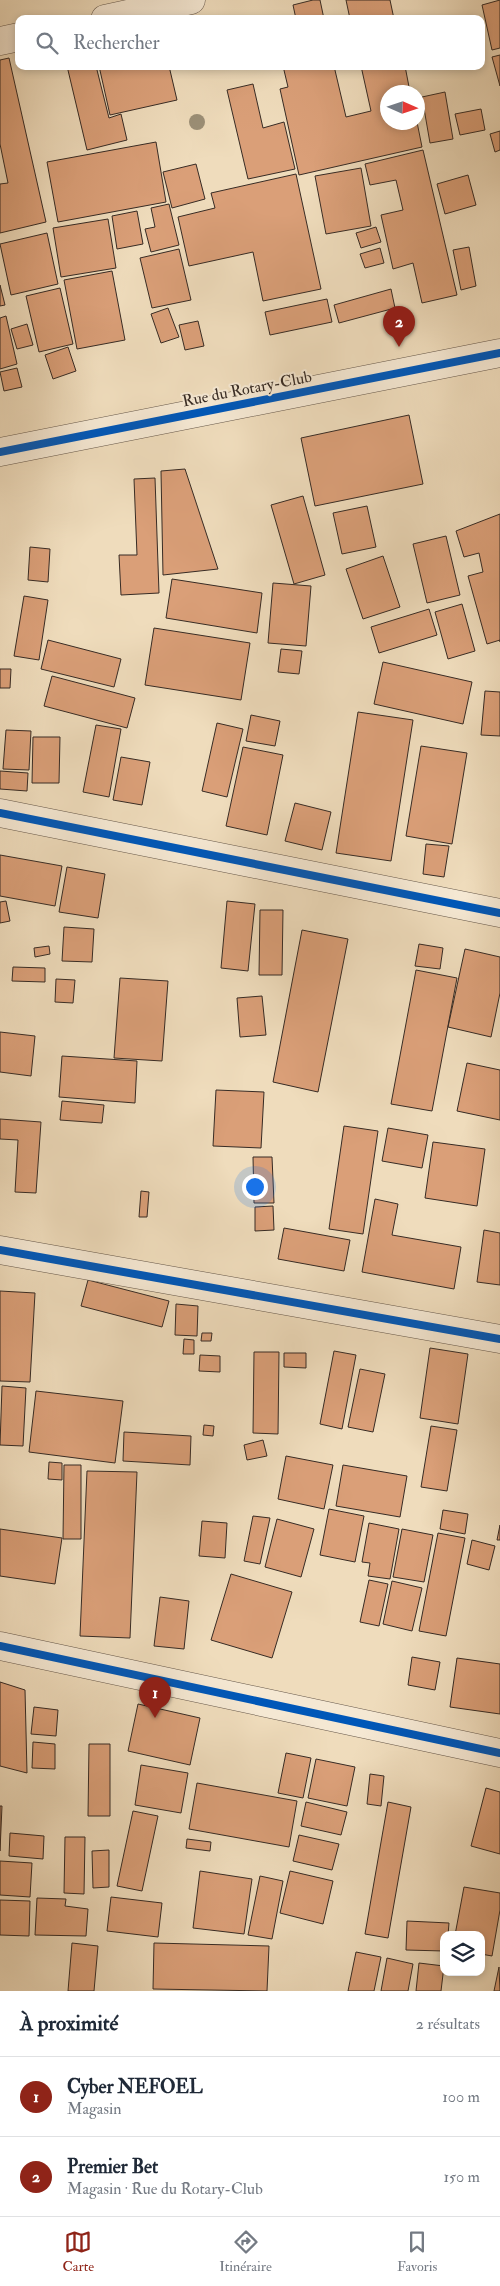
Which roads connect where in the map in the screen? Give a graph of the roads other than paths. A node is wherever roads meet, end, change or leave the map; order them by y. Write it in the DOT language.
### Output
graph roads {
  1 [pos="191,0"];
  2 [pos="123,15"];
  3 [pos="15,38"];
  4 [pos="0,41"];
  5 [pos="500,353"];
  6 [pos="0,452"];
  7 [pos="0,813"];
  8 [pos="500,913"];
  9 [pos="0,1250"];
  10 [pos="500,1339"];
  11 [pos="0,1646"];
  12 [pos="500,1753"];
  1 -- 2 [label="street"];
  3 -- 4 [label="street"];
  5 -- 6 [label="street, Rue du Rotary-Club"];
  7 -- 8 [label="street"];
  9 -- 10 [label="street"];
  11 -- 12 [label="street"];
}
